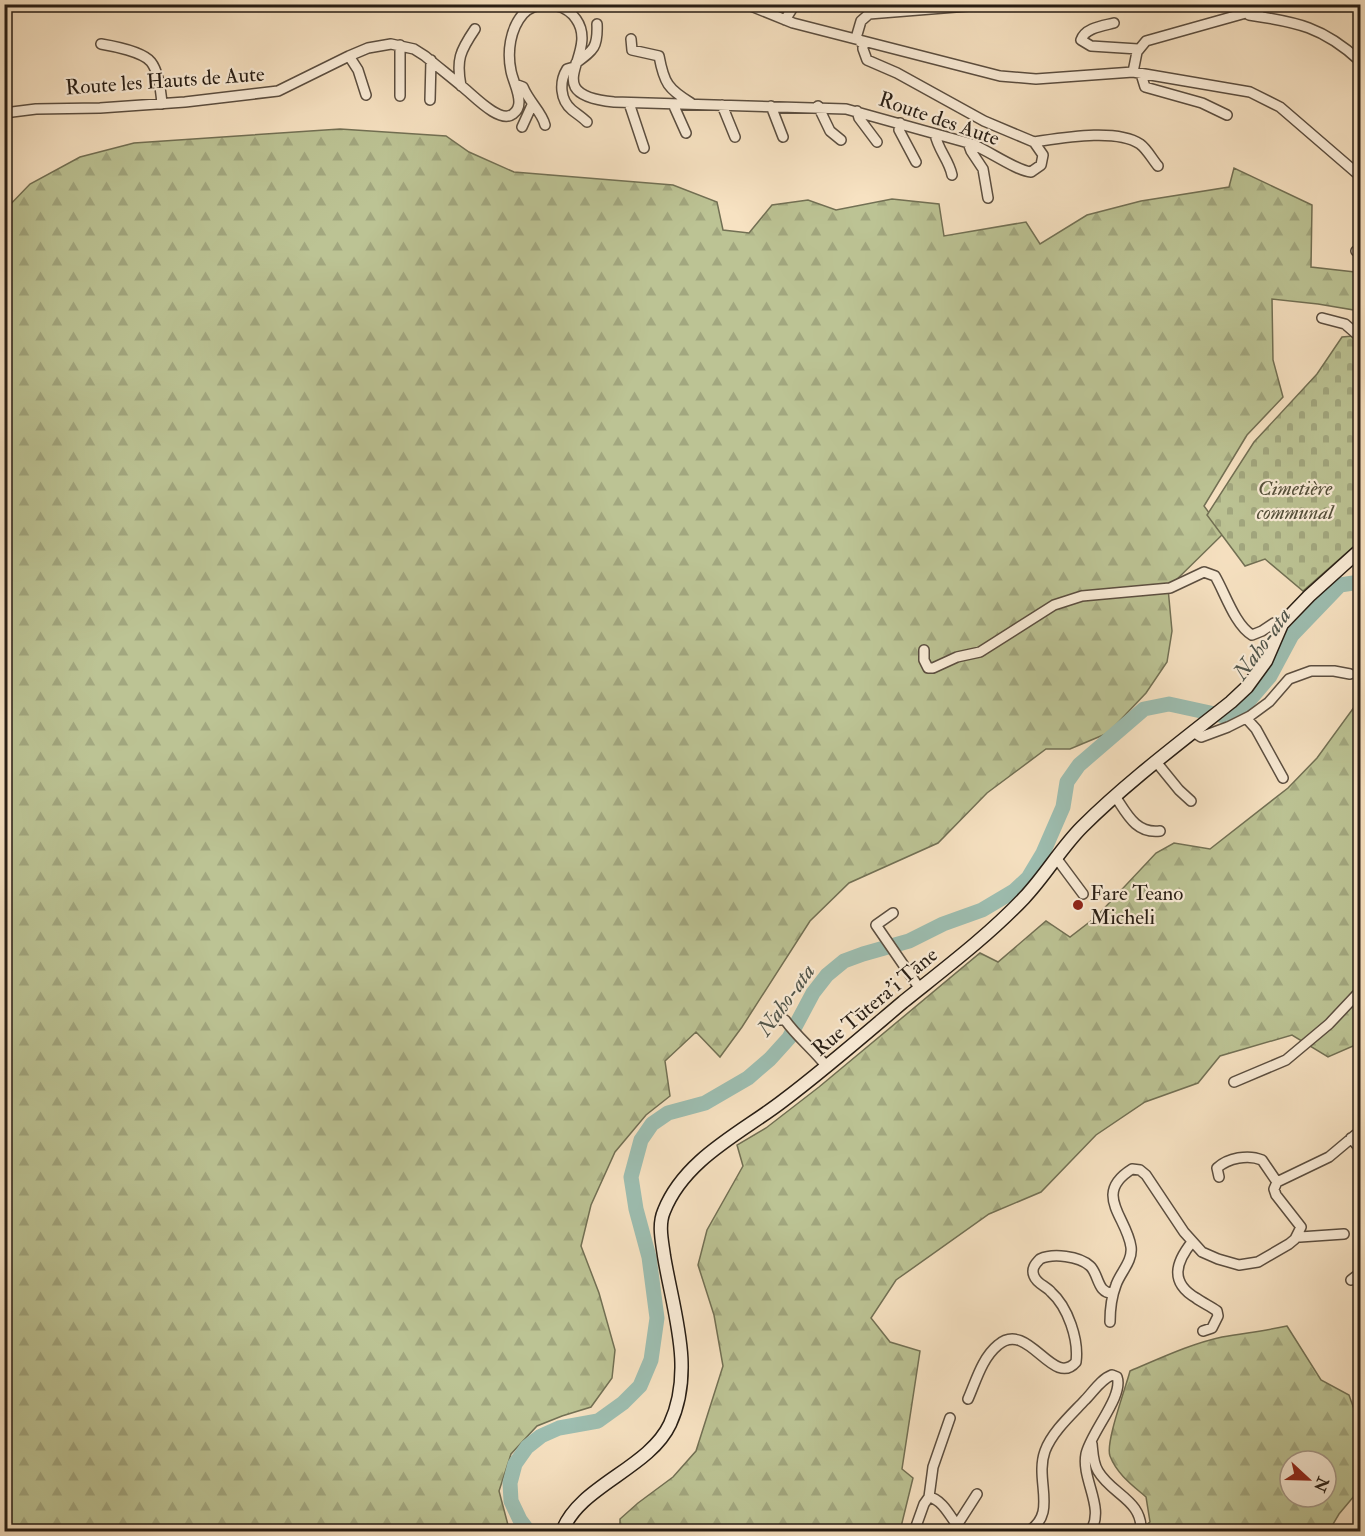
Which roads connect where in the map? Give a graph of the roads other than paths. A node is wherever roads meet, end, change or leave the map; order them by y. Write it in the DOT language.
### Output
graph roads {
  1 [pos="746,4"];
  2 [pos="795,4"];
  3 [pos="993,4"];
  4 [pos="1268,4"];
  5 [pos="528,7"];
  6 [pos="1244,14"];
  7 [pos="785,20"];
  8 [pos="1114,23"];
  9 [pos="597,24"];
  10 [pos="475,29"];
  11 [pos="856,38"];
  12 [pos="631,39"];
  13 [pos="101,44"];
  14 [pos="400,45"];
  15 [pos="1138,49"];
  16 [pos="349,56"];
  17 [pos="431,60"];
  18 [pos="1360,61"];
  19 [pos="575,65"];
  20 [pos="323,67"];
  21 [pos="1137,73"];
  22 [pos="515,84"];
  23 [pos="461,86"];
  24 [pos="366,95"];
  25 [pos="399,96"];
  26 [pos="430,100"];
  27 [pos="629,103"];
  28 [pos="162,104"];
  29 [pos="673,104"];
  30 [pos="693,104"];
  31 [pos="532,105"];
  32 [pos="722,105"];
  33 [pos="771,106"];
  34 [pos="818,106"];
  35 [pos="857,111"];
  36 [pos="4,113"];
  37 [pos="1227,116"];
  38 [pos="587,122"];
  39 [pos="900,123"];
  40 [pos="545,125"];
  41 [pos="522,127"];
  42 [pos="686,133"];
  43 [pos="935,134"];
  44 [pos="735,137"];
  45 [pos="783,137"];
  46 [pos="841,140"];
  47 [pos="877,142"];
  48 [pos="1034,142"];
  49 [pos="968,143"];
  50 [pos="644,148"];
  51 [pos="916,162"];
  52 [pos="1158,166"];
  53 [pos="952,175"];
  54 [pos="1360,176"];
  55 [pos="988,198"];
  56 [pos="1322,318"];
  57 [pos="1360,337"];
  58 [pos="1360,550"];
  59 [pos="1282,624"];
  60 [pos="924,650"];
  61 [pos="1350,674"];
  62 [pos="1247,718"];
  63 [pos="1193,732"];
  64 [pos="1156,763"];
  65 [pos="1283,778"];
  66 [pos="1115,796"];
  67 [pos="1191,801"];
  68 [pos="1160,831"];
  69 [pos="1057,859"];
  70 [pos="1083,894"];
  71 [pos="893,913"];
  72 [pos="920,989"];
  73 [pos="1360,991"];
  74 [pos="774,1020"];
  75 [pos="827,1067"];
  76 [pos="1234,1082"];
  77 [pos="1360,1131"];
  78 [pos="1351,1138"];
  79 [pos="1360,1149"];
  80 [pos="1219,1177"];
  81 [pos="1277,1182"];
  82 [pos="1344,1234"];
  83 [pos="1297,1235"];
  84 [pos="1192,1242"];
  85 [pos="1360,1273"];
  86 [pos="1351,1280"];
  87 [pos="1113,1293"];
  88 [pos="1110,1322"];
  89 [pos="1203,1331"];
  90 [pos="968,1399"];
  91 [pos="950,1418"];
  92 [pos="1092,1444"];
  93 [pos="977,1494"];
  94 [pos="928,1497"];
  95 [pos="954,1528"];
  96 [pos="562,1532"];
  97 [pos="914,1532"];
  98 [pos="1027,1532"];
  99 [pos="1090,1532"];
  100 [pos="1141,1532"];
  1 -- 7 [label="street"];
  2 -- 7 [label="street"];
  3 -- 11 [label="street"];
  4 -- 6 [label="street"];
  5 -- 19 [label="street, Route des Aute"];
  5 -- 22 [label="street, Route des Aute"];
  6 -- 15 [label="street"];
  6 -- 18 [label="street"];
  7 -- 11 [label="street"];
  8 -- 15 [label="street"];
  9 -- 19 [label="street"];
  10 -- 23 [label="street"];
  11 -- 21 [label="street"];
  11 -- 48 [label="street, Route des Aute"];
  12 -- 30 [label="street"];
  13 -- 28 [label="street"];
  14 -- 16 [label="street, Route des Aute"];
  14 -- 17 [label="street, Route des Aute"];
  14 -- 25 [label="street"];
  15 -- 21 [label="street"];
  16 -- 20 [label="street, Route des Aute"];
  16 -- 24 [label="street"];
  17 -- 23 [label="street, Route des Aute"];
  17 -- 26 [label="street"];
  19 -- 27 [label="street, Route des Aute"];
  19 -- 38 [label="street"];
  20 -- 28 [label="street, Route les Hauts de Aute"];
  21 -- 37 [label="street"];
  21 -- 54 [label="street"];
  22 -- 23 [label="street, Route des Aute"];
  22 -- 31 [label="street"];
  27 -- 29 [label="street, Route des Aute"];
  27 -- 50 [label="street"];
  28 -- 36 [label="street, Route les Hauts de Aute"];
  29 -- 30 [label="street, Route des Aute"];
  29 -- 42 [label="street"];
  30 -- 32 [label="street, Route des Aute"];
  31 -- 40 [label="street"];
  31 -- 41 [label="street"];
  32 -- 33 [label="street, Route des Aute"];
  32 -- 44 [label="street"];
  33 -- 34 [label="street, Route des Aute"];
  33 -- 45 [label="street"];
  34 -- 35 [label="street, Route des Aute"];
  34 -- 46 [label="street"];
  35 -- 39 [label="street, Route des Aute"];
  35 -- 47 [label="street"];
  39 -- 43 [label="street, Route des Aute"];
  39 -- 51 [label="street"];
  43 -- 49 [label="street, Route des Aute"];
  43 -- 53 [label="street"];
  48 -- 49 [label="street, Route des Aute"];
  48 -- 52 [label="street"];
  49 -- 55 [label="street"];
  56 -- 57 [label="street"];
  58 -- 59 [label="street, Rue Tūtera'i Tāne"];
  59 -- 60 [label="street"];
  59 -- 63 [label="street, Rue Tūtera'i Tāne"];
  61 -- 62 [label="street"];
  62 -- 63 [label="street"];
  62 -- 65 [label="street"];
  63 -- 64 [label="street, Rue Tūtera'i Tāne"];
  64 -- 66 [label="street, Rue Tūtera'i Tāne"];
  64 -- 67 [label="street"];
  66 -- 68 [label="street"];
  66 -- 69 [label="street, Rue Tūtera'i Tāne"];
  69 -- 70 [label="street"];
  69 -- 72 [label="street, Rue Tūtera'i Tāne"];
  71 -- 72 [label="street"];
  72 -- 75 [label="street, Rue Tūtera'i Tāne"];
  73 -- 76 [label="street"];
  74 -- 75 [label="street"];
  75 -- 96 [label="street, Rue Tūtera'i Tāne"];
  77 -- 78 [label="street"];
  78 -- 79 [label="street"];
  78 -- 81 [label="street"];
  80 -- 81 [label="street"];
  81 -- 83 [label="street"];
  82 -- 83 [label="street"];
  83 -- 84 [label="street"];
  84 -- 87 [label="street"];
  84 -- 89 [label="street"];
  85 -- 86 [label="street"];
  87 -- 88 [label="street"];
  87 -- 90 [label="street"];
  91 -- 94 [label="street"];
  92 -- 98 [label="street"];
  92 -- 99 [label="street"];
  92 -- 100 [label="street"];
  93 -- 95 [label="street"];
  94 -- 95 [label="street"];
  94 -- 97 [label="street"];
}
